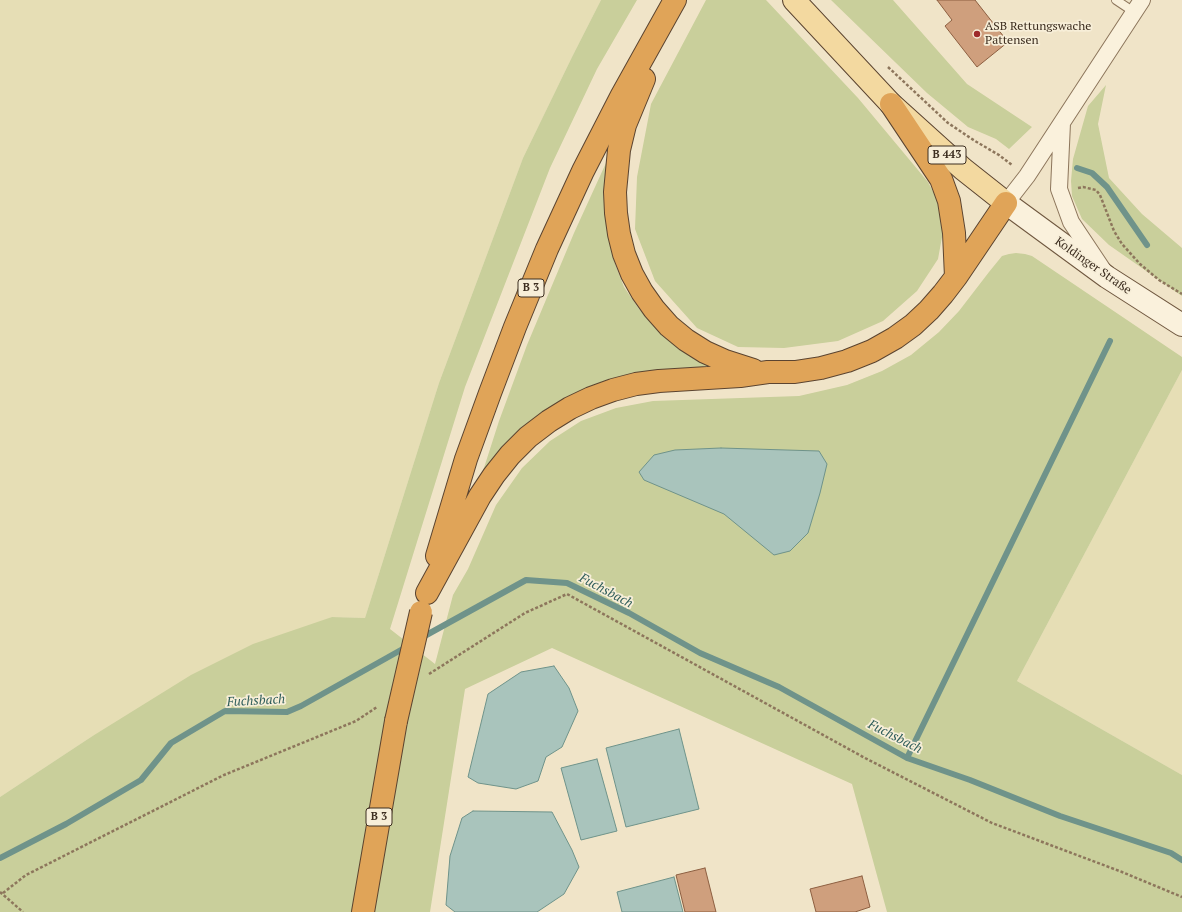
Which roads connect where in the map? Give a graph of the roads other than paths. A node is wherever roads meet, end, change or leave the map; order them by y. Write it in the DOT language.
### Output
graph roads {
  1 [pos="675,0"];
  2 [pos="681,0"];
  3 [pos="794,0"];
  4 [pos="1116,0"];
  5 [pos="1138,6"];
  6 [pos="891,104"];
  7 [pos="1062,123"];
  8 [pos="1006,204"];
  9 [pos="956,277"];
  10 [pos="1107,277"];
  11 [pos="1182,325"];
  12 [pos="768,372"];
  13 [pos="424,602"];
  14 [pos="363,912"];
  1 -- 13 [label="highway, B 3"];
  2 -- 12 [label="highway"];
  3 -- 6 [label="main road, B 443"];
  4 -- 5 [label="lane"];
  5 -- 7 [label="street"];
  6 -- 8 [label="main road, B 443"];
  6 -- 9 [label="highway"];
  7 -- 8 [label="street"];
  7 -- 10 [label="street"];
  8 -- 9 [label="highway"];
  8 -- 10 [label="street, Koldinger Straße"];
  9 -- 12 [label="highway"];
  10 -- 11 [label="street, Koldinger Straße"];
  12 -- 13 [label="highway"];
  13 -- 14 [label="highway, B 3, bridge"];
}
